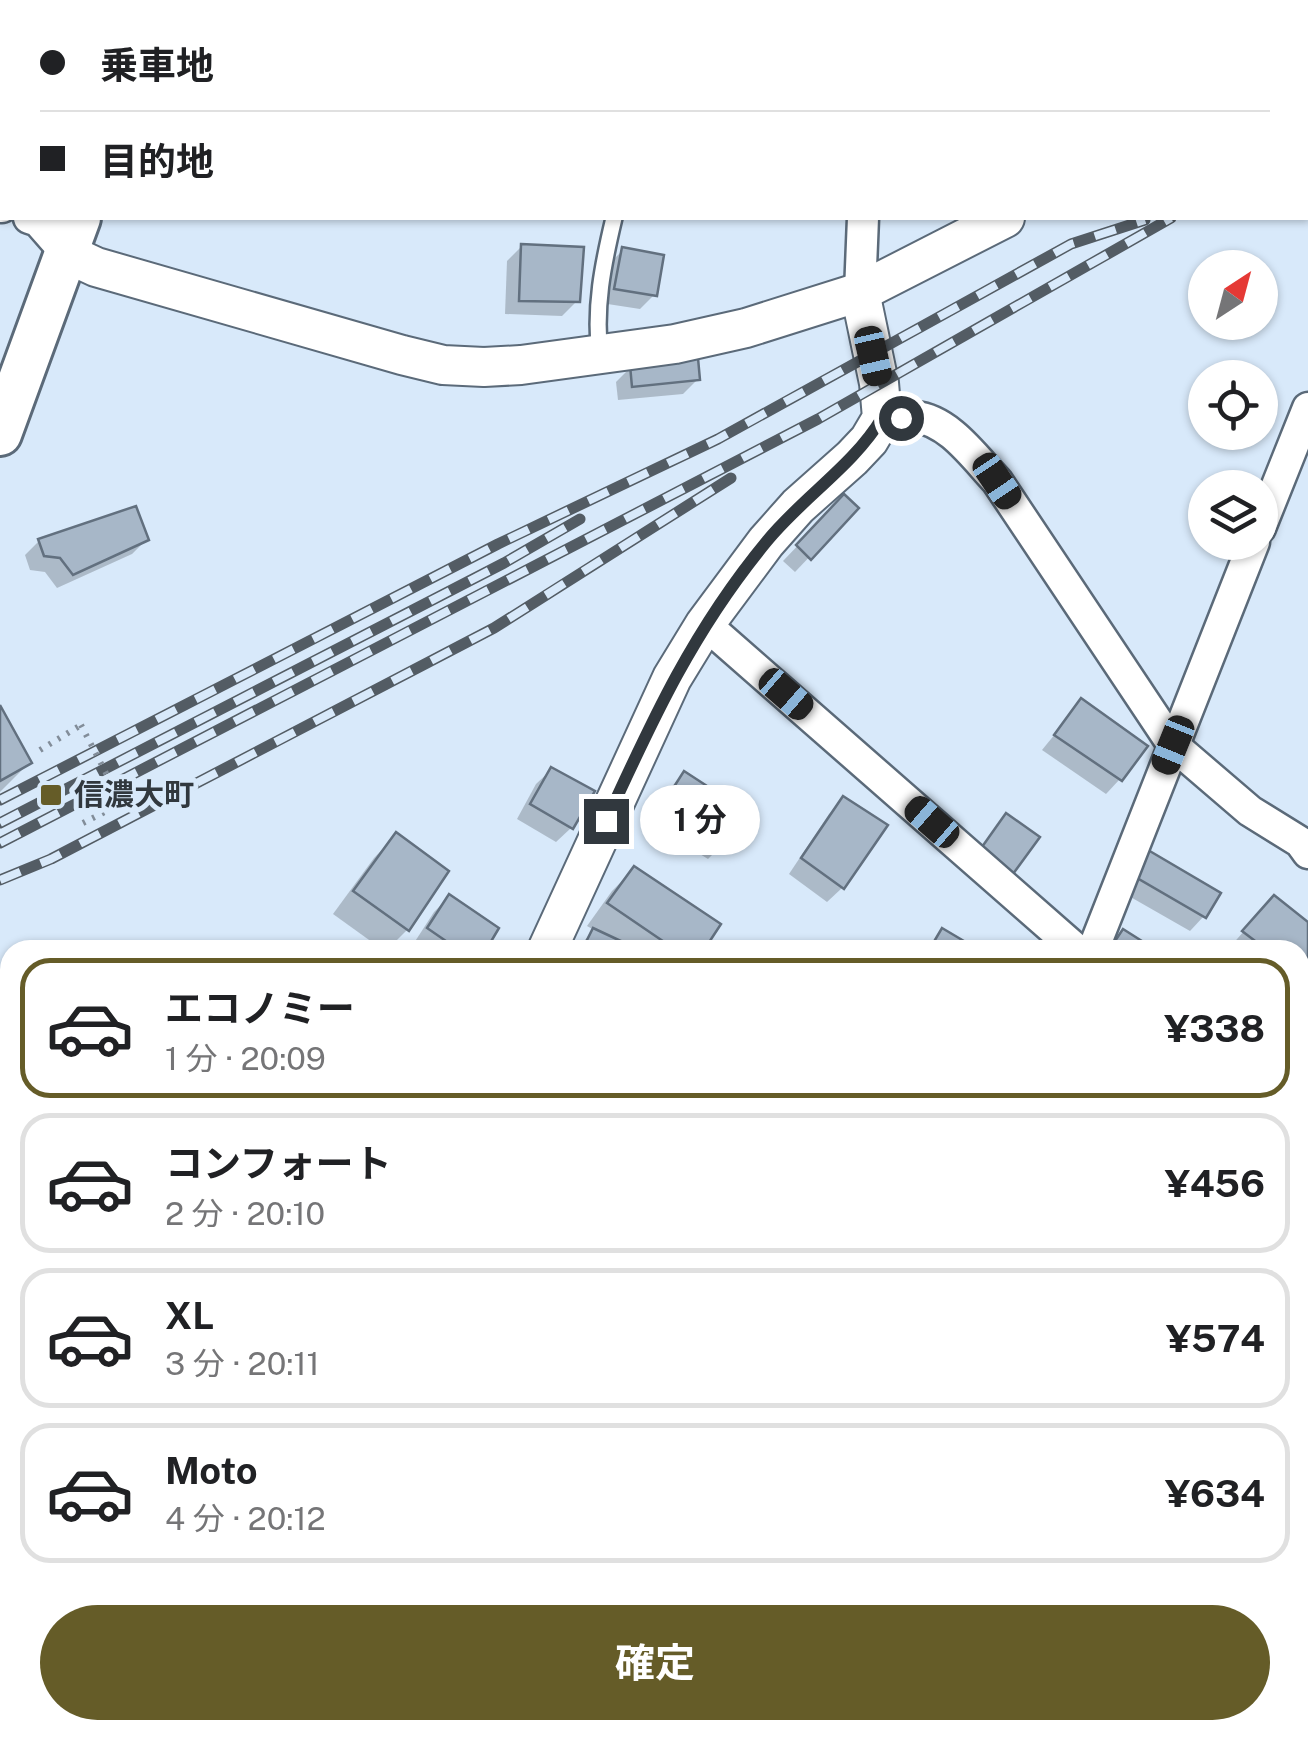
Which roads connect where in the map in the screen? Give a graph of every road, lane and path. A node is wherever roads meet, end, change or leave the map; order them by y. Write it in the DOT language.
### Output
graph roads {
  1 [pos="35,220"];
  2 [pos="614,220"];
  3 [pos="863,220"];
  4 [pos="1001,220"];
  5 [pos="73,235"];
  6 [pos="860,292"];
  7 [pos="600,355"];
  8 [pos="1308,408"];
  9 [pos="882,418"];
  10 [pos="0,434"];
  11 [pos="1278,483"];
  12 [pos="1247,560"];
  13 [pos="705,624"];
  14 [pos="1173,745"];
  15 [pos="40,750"];
  16 [pos="158,785"];
  17 [pos="121,802"];
  18 [pos="84,823"];
  19 [pos="1308,853"];
  20 [pos="552,940"];
  21 [pos="1066,940"];
  22 [pos="1097,940"];
  1 -- 5 [label="street"];
  2 -- 7 [label="lane"];
  3 -- 6 [label="street"];
  4 -- 6 [label="street"];
  5 -- 7 [label="street"];
  5 -- 10 [label="main road"];
  6 -- 7 [label="street"];
  6 -- 9 [label="street"];
  8 -- 11 [label="street"];
  9 -- 13 [label="street"];
  9 -- 14 [label="street"];
  12 -- 14 [label="street"];
  13 -- 20 [label="street"];
  13 -- 21 [label="street"];
  14 -- 19 [label="street"];
  14 -- 22 [label="street"];
  15 -- 17 [label="path, bridge"];
  16 -- 17 [label="path"];
  17 -- 18 [label="path"];
}
